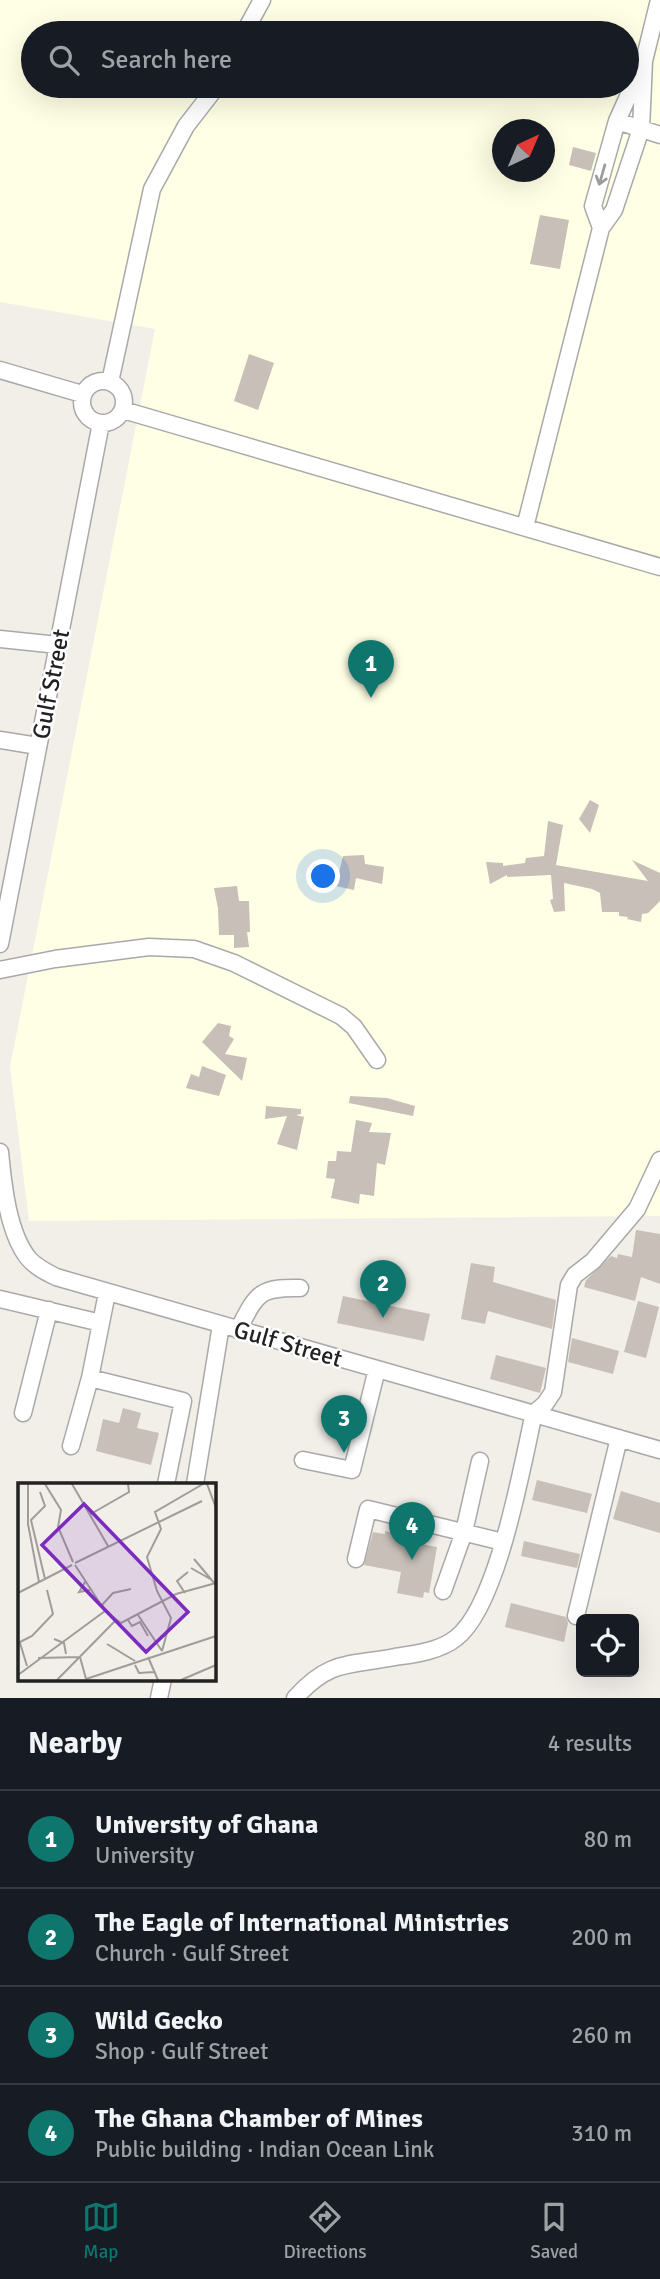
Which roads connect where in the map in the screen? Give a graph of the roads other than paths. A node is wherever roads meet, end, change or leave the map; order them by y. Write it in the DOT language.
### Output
graph roads {
  1 [pos="262,0"];
  2 [pos="659,0"];
  3 [pos="251,21"];
  4 [pos="644,61"];
  5 [pos="639,72"];
  6 [pos="208,98"];
  7 [pos="627,98"];
  8 [pos="617,121"];
  9 [pos="641,130"];
  10 [pos="660,135"];
  11 [pos="601,228"];
  12 [pos="0,370"];
  13 [pos="110,382"];
  14 [pos="82,394"];
  15 [pos="123,410"];
  16 [pos="102,423"];
  17 [pos="525,527"];
  18 [pos="660,567"];
  19 [pos="0,639"];
  20 [pos="58,645"];
  21 [pos="0,740"];
  22 [pos="38,746"];
  23 [pos="0,944"];
  24 [pos="0,970"];
  25 [pos="377,1060"];
  26 [pos="0,1152"];
  27 [pos="660,1160"];
  28 [pos="1,1171"];
  29 [pos="4,1205"];
  30 [pos="300,1288"];
  31 [pos="107,1293"];
  32 [pos="0,1299"];
  33 [pos="49,1311"];
  34 [pos="101,1323"];
  35 [pos="221,1325"];
  36 [pos="239,1330"];
  37 [pos="377,1369"];
  38 [pos="90,1378"];
  39 [pos="23,1413"];
  40 [pos="534,1413"];
  41 [pos="619,1438"];
  42 [pos="71,1446"];
  43 [pos="660,1450"];
  44 [pos="303,1460"];
  45 [pos="480,1461"];
  46 [pos="166,1483"];
  47 [pos="195,1483"];
  48 [pos="464,1532"];
  49 [pos="503,1542"];
  50 [pos="356,1559"];
  51 [pos="443,1591"];
  52 [pos="576,1614"];
  53 [pos="163,1680"];
  54 [pos="159,1698"];
  55 [pos="295,1698"];
  1 -- 3 [label="street"];
  2 -- 4 [label="street"];
  4 -- 5 [label="street"];
  4 -- 9 [label="street"];
  6 -- 13 [label="street"];
  7 -- 8 [label="street"];
  8 -- 9 [label="street"];
  8 -- 11 [label="street, one-way"];
  9 -- 10 [label="street"];
  9 -- 11 [label="street"];
  11 -- 17 [label="street"];
  12 -- 14 [label="street"];
  13 -- 14 [label="street"];
  13 -- 15 [label="street"];
  14 -- 16 [label="street"];
  15 -- 16 [label="street"];
  15 -- 17 [label="street"];
  16 -- 20 [label="street, Gulf Street"];
  17 -- 18 [label="street"];
  19 -- 20 [label="street"];
  20 -- 22 [label="street, Gulf Street"];
  21 -- 22 [label="street"];
  22 -- 23 [label="street, Gulf Street"];
  24 -- 25 [label="street"];
  26 -- 28 [label="street, Gulf Street"];
  27 -- 40 [label="street"];
  28 -- 29 [label="street, Gulf Street"];
  29 -- 31 [label="street, Gulf Street"];
  30 -- 36 [label="street"];
  31 -- 34 [label="street"];
  31 -- 35 [label="street, Gulf Street"];
  32 -- 33 [label="street"];
  33 -- 34 [label="street"];
  33 -- 39 [label="street"];
  34 -- 38 [label="street"];
  35 -- 36 [label="street, Gulf Street"];
  35 -- 47 [label="street"];
  36 -- 37 [label="street, Gulf Street"];
  37 -- 40 [label="street, Gulf Street"];
  37 -- 44 [label="street"];
  38 -- 42 [label="street"];
  38 -- 46 [label="street"];
  40 -- 41 [label="street, Gulf Street"];
  40 -- 49 [label="street"];
  41 -- 43 [label="street, Gulf Street"];
  41 -- 52 [label="street"];
  45 -- 48 [label="street"];
  48 -- 49 [label="street"];
  48 -- 50 [label="street"];
  48 -- 51 [label="street"];
  49 -- 55 [label="street"];
  53 -- 54 [label="street"];
}
